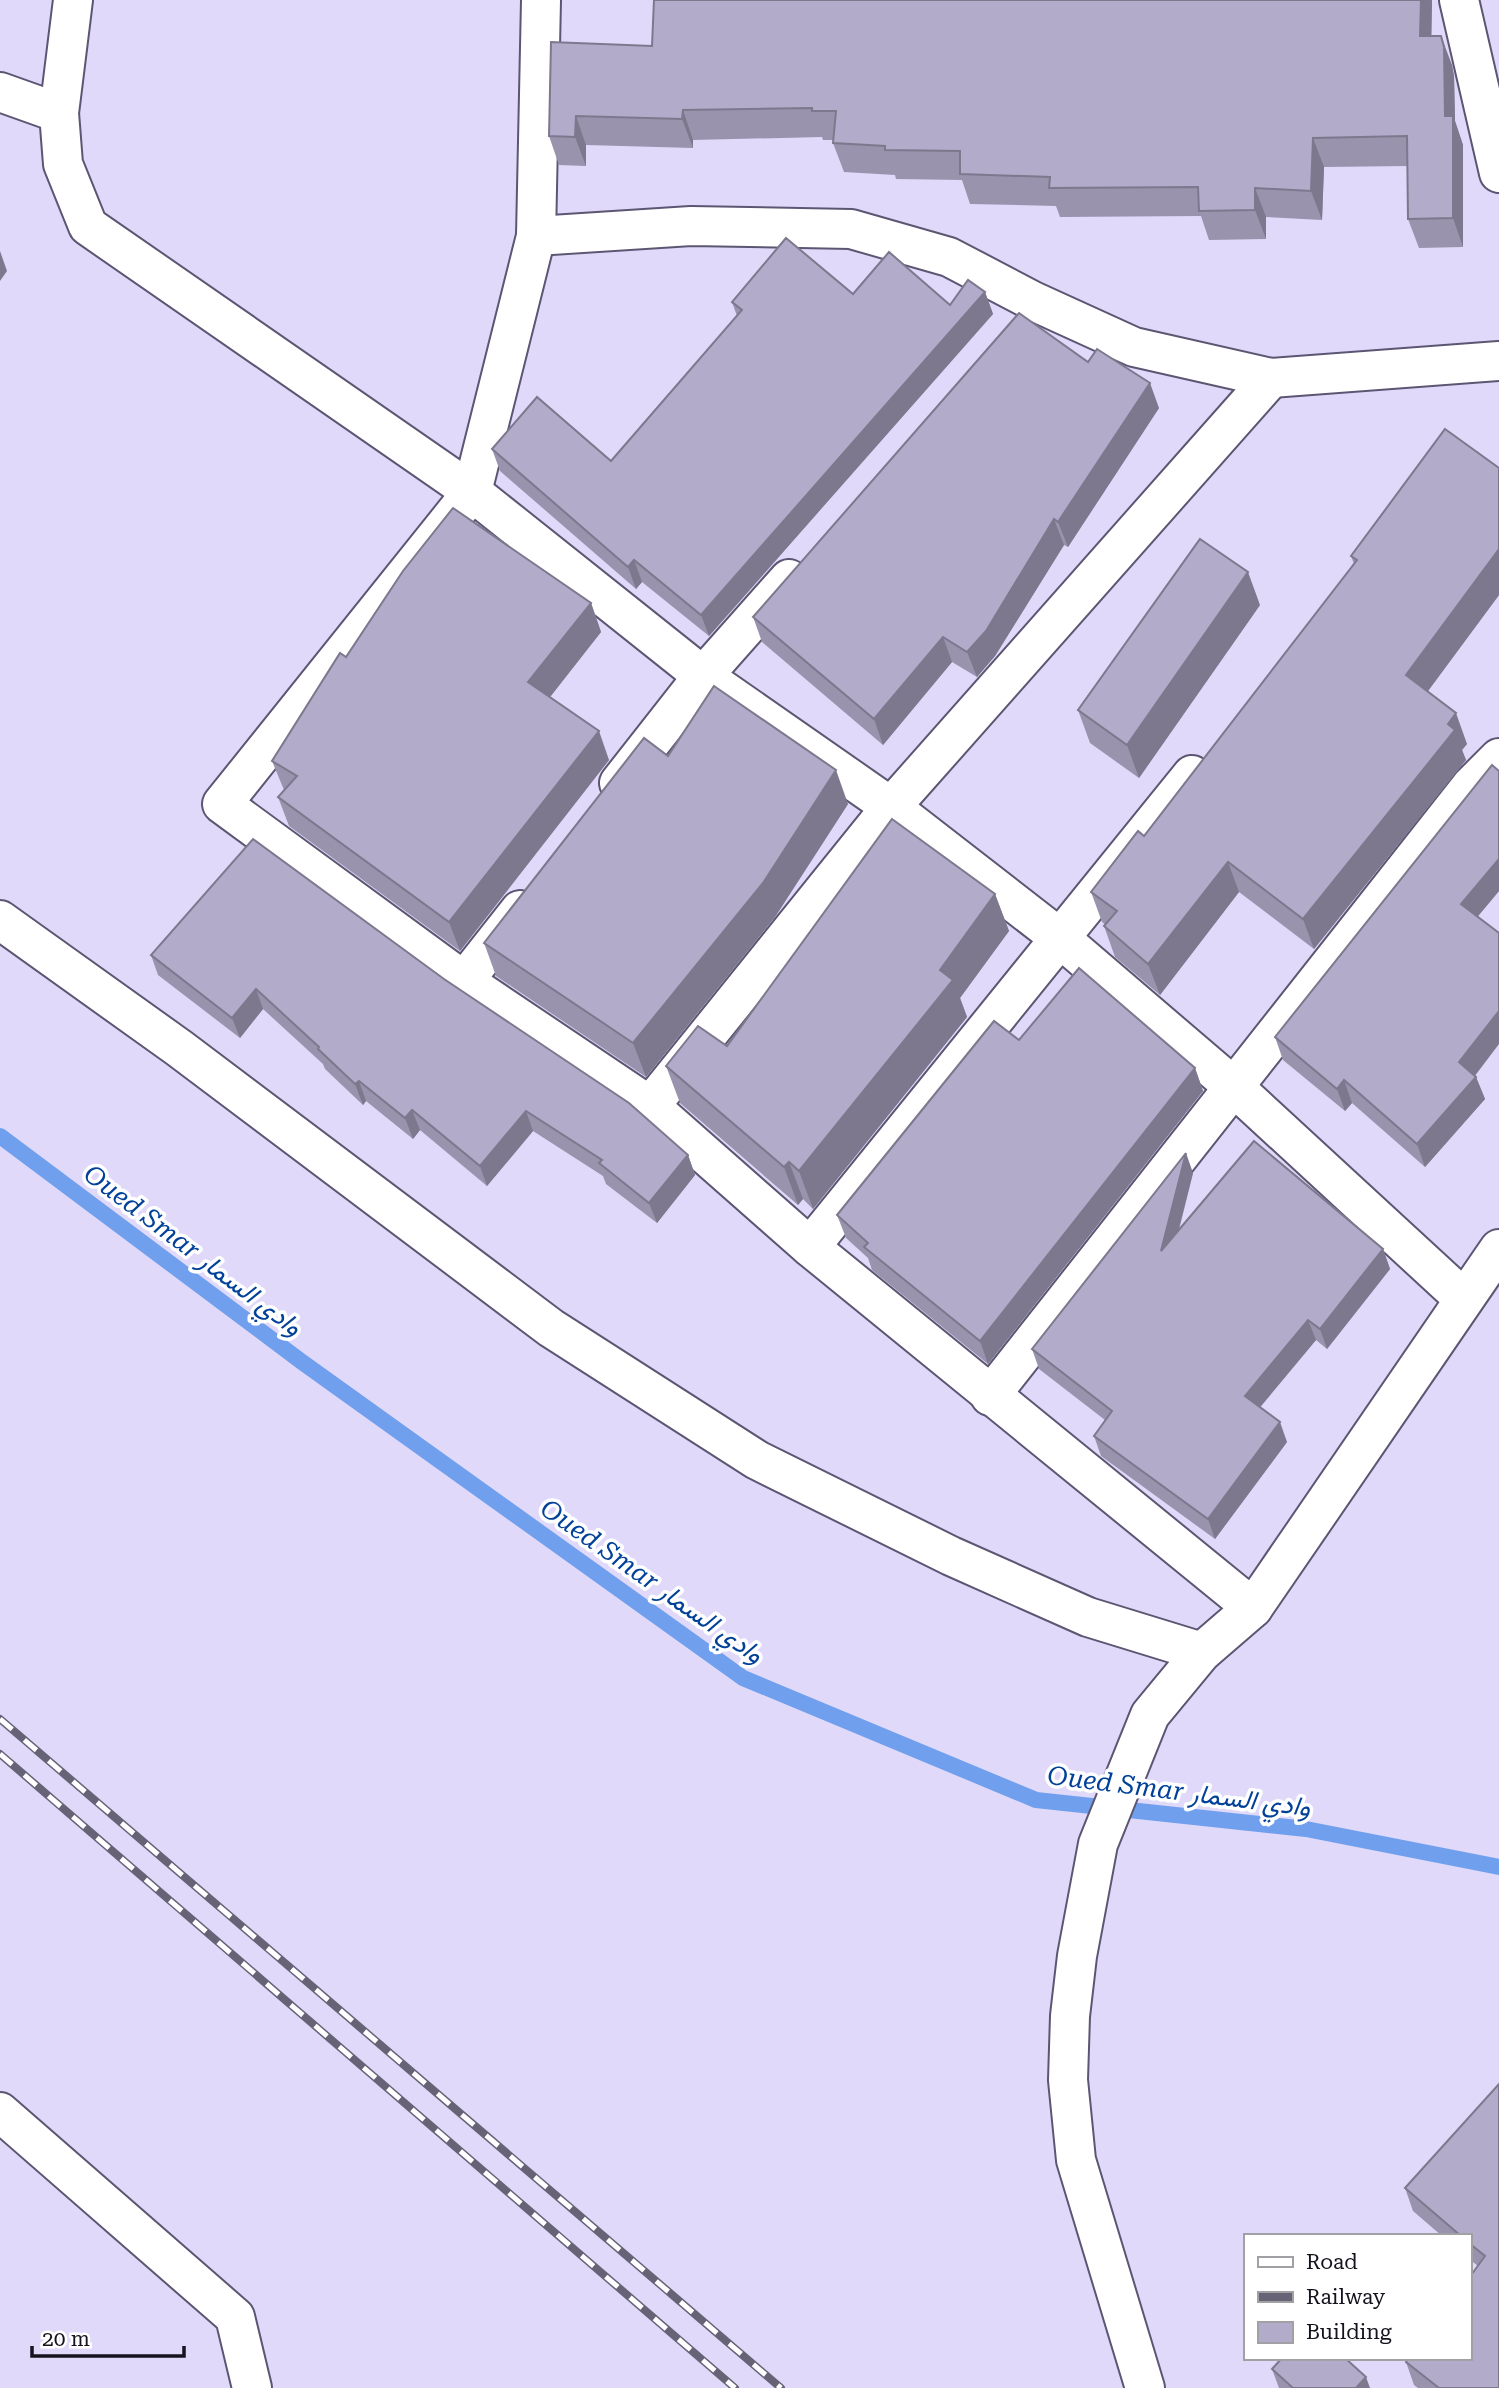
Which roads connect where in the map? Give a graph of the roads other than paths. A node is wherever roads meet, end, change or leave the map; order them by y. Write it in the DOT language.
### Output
graph roads {
  1 [pos="73,0"];
  2 [pos="541,0"];
  3 [pos="1459,0"];
  4 [pos="0,92"];
  5 [pos="59,114"];
  6 [pos="1499,173"];
  7 [pos="536,236"];
  8 [pos="1033,301"];
  9 [pos="1005,332"];
  10 [pos="1499,360"];
  11 [pos="1271,379"];
  12 [pos="472,492"];
  13 [pos="813,551"];
  14 [pos="703,676"];
  15 [pos="1216,744"];
  16 [pos="1499,758"];
  17 [pos="601,807"];
  18 [pos="891,807"];
  19 [pos="541,883"];
  20 [pos="0,920"];
  21 [pos="1061,939"];
  22 [pos="464,981"];
  23 [pos="1235,1088"];
  24 [pos="650,1106"];
  25 [pos="810,1247"];
  26 [pos="1499,1249"];
  27 [pos="1464,1299"];
  28 [pos="990,1396"];
  29 [pos="1253,1608"];
  30 [pos="1202,1652"];
  31 [pos="0,2112"];
  32 [pos="252,2388"];
  33 [pos="1145,2388"];
  1 -- 5 [label="street"];
  2 -- 7 [label="street"];
  3 -- 6 [label="street"];
  4 -- 5 [label="street"];
  5 -- 12 [label="street"];
  7 -- 8 [label="street"];
  7 -- 12 [label="street"];
  8 -- 9 [label="street"];
  8 -- 11 [label="street"];
  10 -- 11 [label="street"];
  11 -- 18 [label="street"];
  12 -- 14 [label="street"];
  12 -- 22 [label="street"];
  13 -- 14 [label="street"];
  14 -- 17 [label="street"];
  14 -- 18 [label="street"];
  15 -- 21 [label="street"];
  16 -- 23 [label="street"];
  18 -- 21 [label="street"];
  18 -- 24 [label="street"];
  19 -- 22 [label="street"];
  20 -- 30 [label="street"];
  21 -- 23 [label="street"];
  21 -- 25 [label="street"];
  22 -- 24 [label="street"];
  23 -- 27 [label="street"];
  23 -- 28 [label="street"];
  24 -- 25 [label="street"];
  25 -- 28 [label="street"];
  26 -- 27 [label="street"];
  27 -- 29 [label="street"];
  28 -- 29 [label="street"];
  29 -- 30 [label="street"];
  30 -- 33 [label="street"];
  31 -- 32 [label="street"];
}
